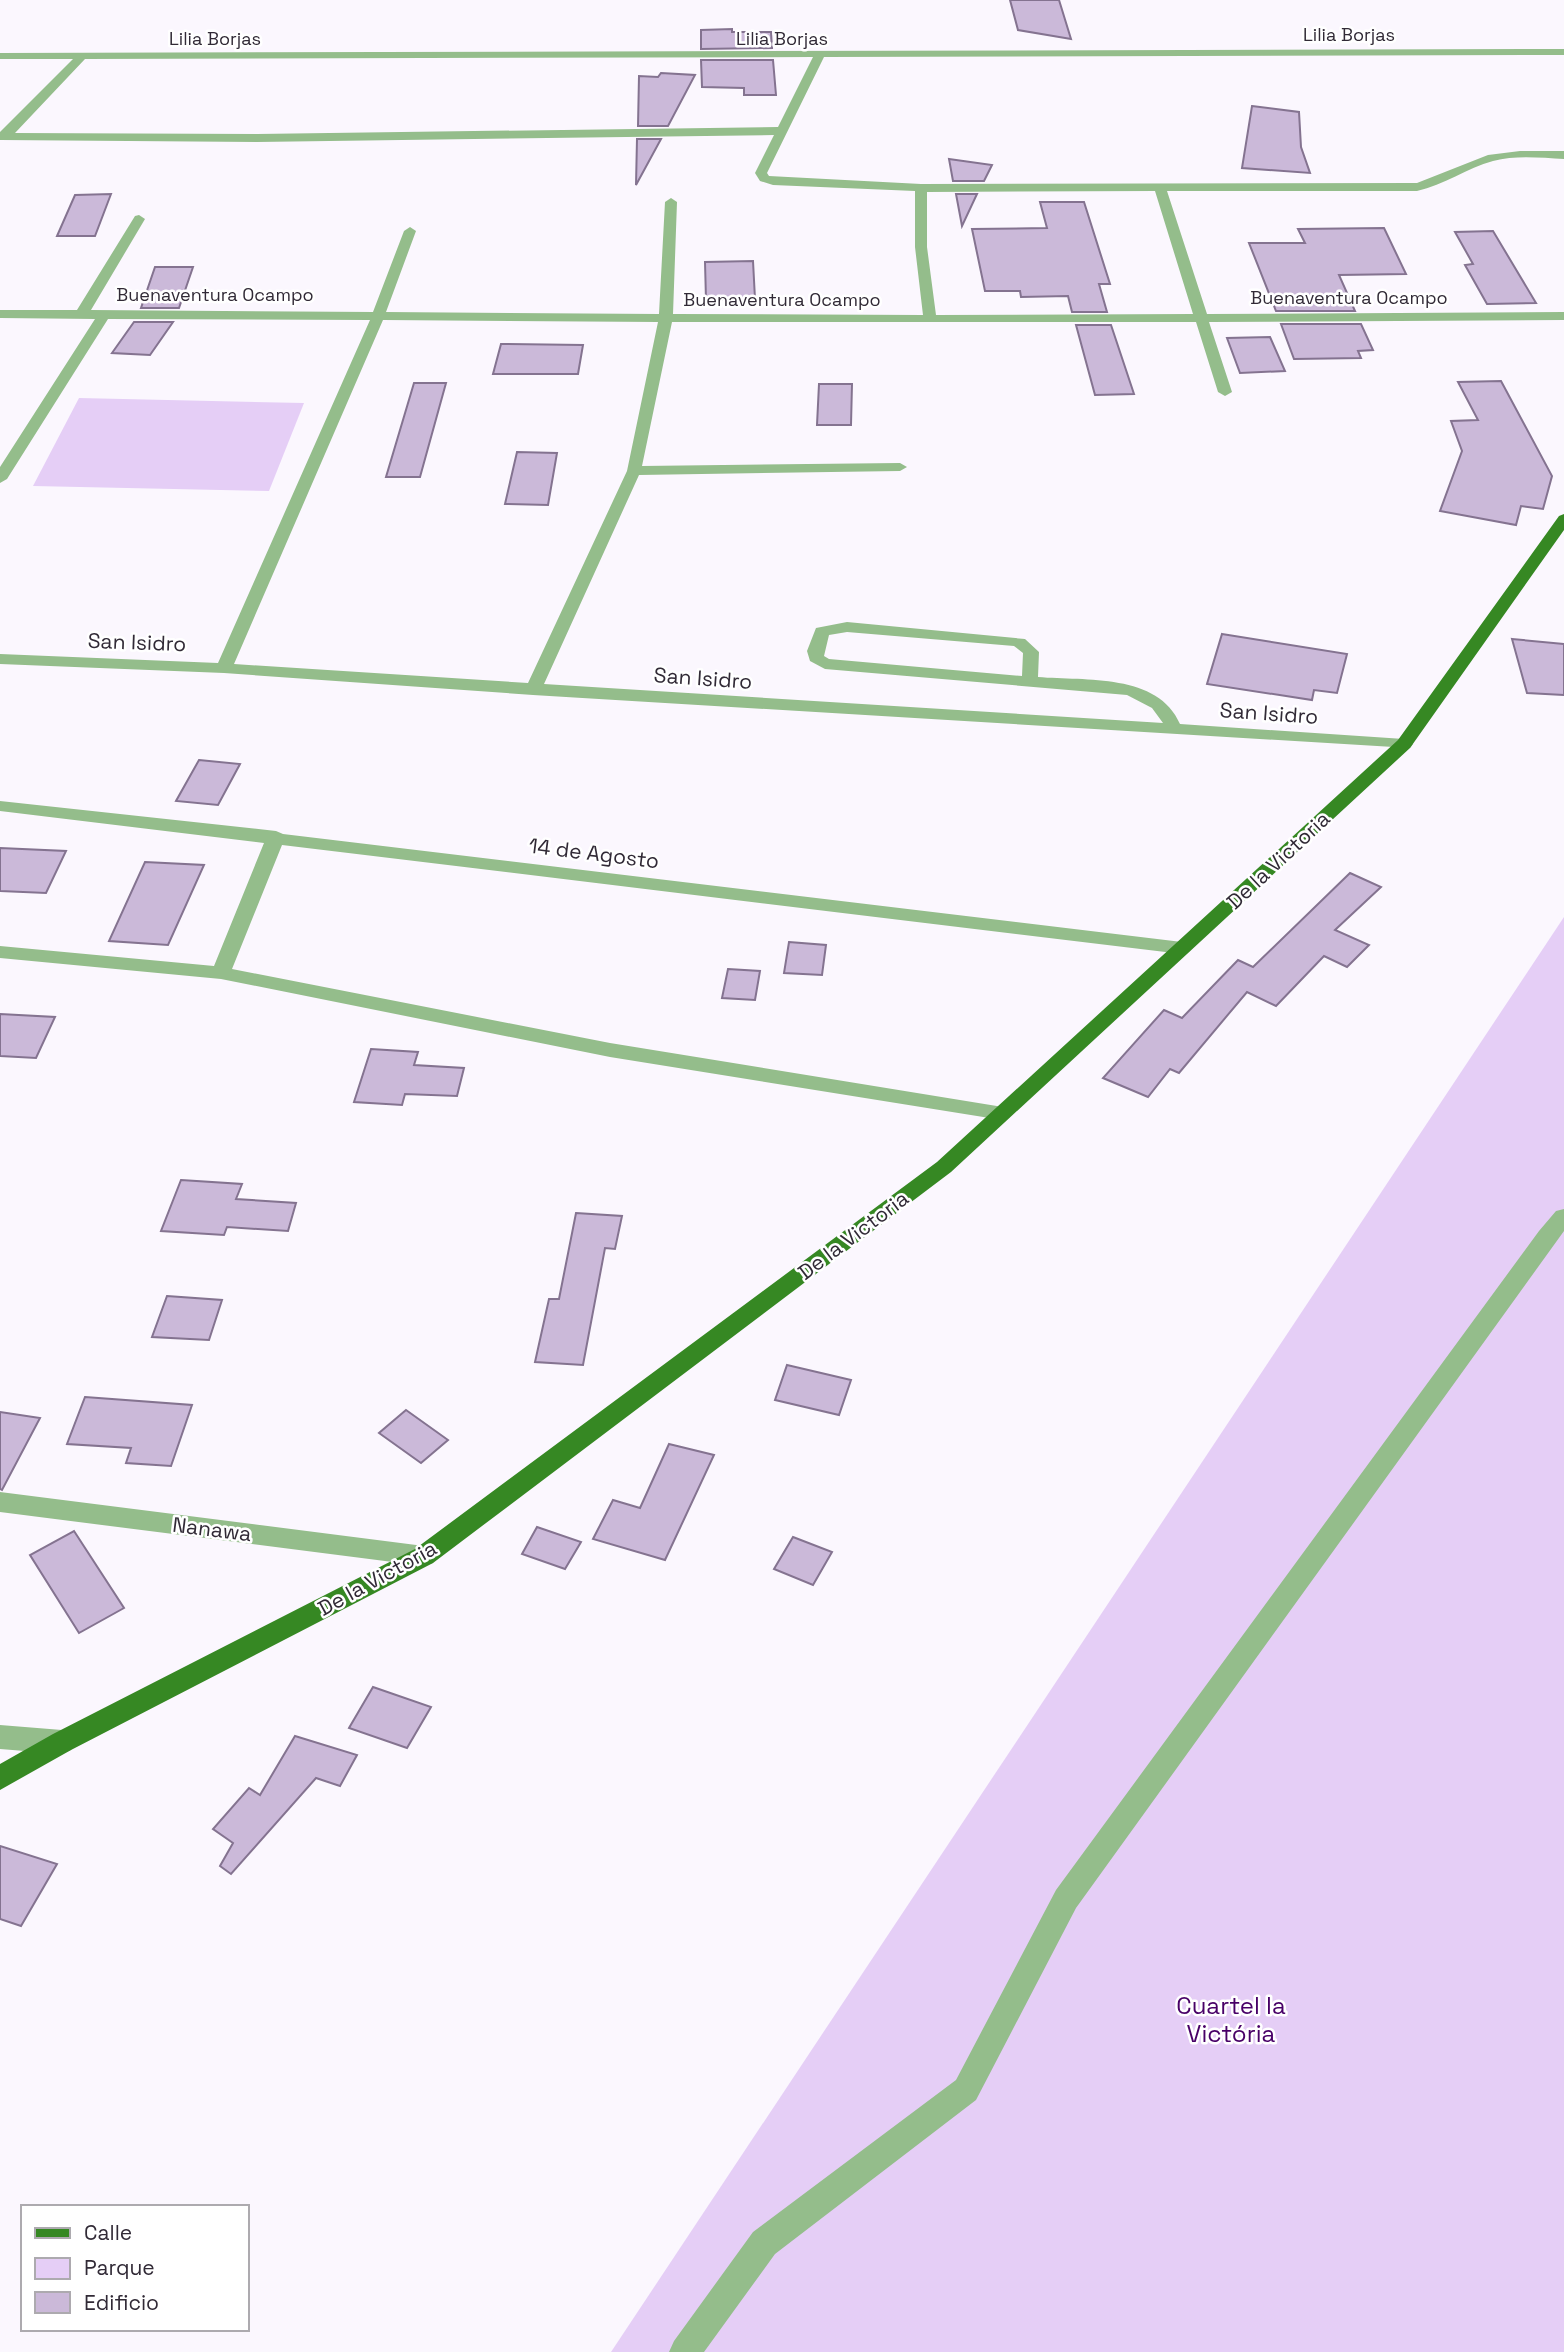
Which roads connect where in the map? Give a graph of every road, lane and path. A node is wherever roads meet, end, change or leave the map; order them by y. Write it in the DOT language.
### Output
graph roads {
  1 [pos="1564,52"];
  2 [pos="820,55"];
  3 [pos="0,56"];
  4 [pos="82,56"];
  5 [pos="781,131"];
  6 [pos="2,136"];
  7 [pos="1564,155"];
  8 [pos="1160,187"];
  9 [pos="920,188"];
  10 [pos="671,202"];
  11 [pos="139,219"];
  12 [pos="410,231"];
  13 [pos="105,313"];
  14 [pos="0,314"];
  15 [pos="82,314"];
  16 [pos="379,314"];
  17 [pos="1564,316"];
  18 [pos="666,317"];
  19 [pos="1200,317"];
  20 [pos="929,319"];
  21 [pos="1225,392"];
  22 [pos="900,467"];
  23 [pos="634,471"];
  24 [pos="0,479"];
  25 [pos="1564,519"];
  26 [pos="0,659"];
  27 [pos="224,668"];
  28 [pos="1030,680"];
  29 [pos="533,690"];
  30 [pos="1174,730"];
  31 [pos="1404,744"];
  32 [pos="0,806"];
  33 [pos="276,838"];
  34 [pos="1182,948"];
  35 [pos="0,952"];
  36 [pos="221,973"];
  37 [pos="1002,1113"];
  38 [pos="1564,1217"];
  39 [pos="0,1502"];
  40 [pos="424,1556"];
  41 [pos="0,1737"];
  42 [pos="62,1742"];
  43 [pos="0,1778"];
  44 [pos="685,2352"];
  1 -- 2 [label="street, Lilia Borjas"];
  2 -- 4 [label="street, Lilia Borjas"];
  2 -- 5 [label="street"];
  3 -- 4 [label="street, Lilia Borjas"];
  4 -- 6 [label="street"];
  5 -- 6 [label="street"];
  5 -- 9 [label="street"];
  7 -- 8 [label="street"];
  8 -- 9 [label="street"];
  8 -- 19 [label="street"];
  9 -- 20 [label="street"];
  10 -- 18 [label="street"];
  11 -- 15 [label="street"];
  12 -- 16 [label="street"];
  13 -- 15 [label="street, Buenaventura Ocampo"];
  13 -- 16 [label="street, Buenaventura Ocampo"];
  13 -- 24 [label="street"];
  14 -- 15 [label="street, Buenaventura Ocampo"];
  16 -- 18 [label="street, Buenaventura Ocampo"];
  16 -- 27 [label="street"];
  17 -- 19 [label="street, Buenaventura Ocampo"];
  18 -- 20 [label="street, Buenaventura Ocampo"];
  18 -- 23 [label="street"];
  19 -- 20 [label="street, Buenaventura Ocampo"];
  19 -- 21 [label="street"];
  22 -- 23 [label="street"];
  23 -- 29 [label="street"];
  25 -- 31 [label="main road, De la Victoria"];
  26 -- 27 [label="street, San Isidro"];
  27 -- 29 [label="street, San Isidro"];
  28 -- 28 [label="street"];
  28 -- 30 [label="street"];
  29 -- 30 [label="street, San Isidro"];
  30 -- 31 [label="street, San Isidro"];
  31 -- 34 [label="main road, De la Victoria"];
  32 -- 33 [label="street, 14 de Agosto"];
  33 -- 34 [label="street, 14 de Agosto"];
  33 -- 36 [label="street"];
  34 -- 37 [label="main road, De la Victoria"];
  35 -- 36 [label="street"];
  36 -- 37 [label="street"];
  37 -- 40 [label="main road, De la Victoria"];
  38 -- 44 [label="street"];
  39 -- 40 [label="street, Nanawa"];
  40 -- 42 [label="main road, De la Victoria"];
  41 -- 42 [label="street"];
  42 -- 43 [label="main road, De la Victoria"];
}
